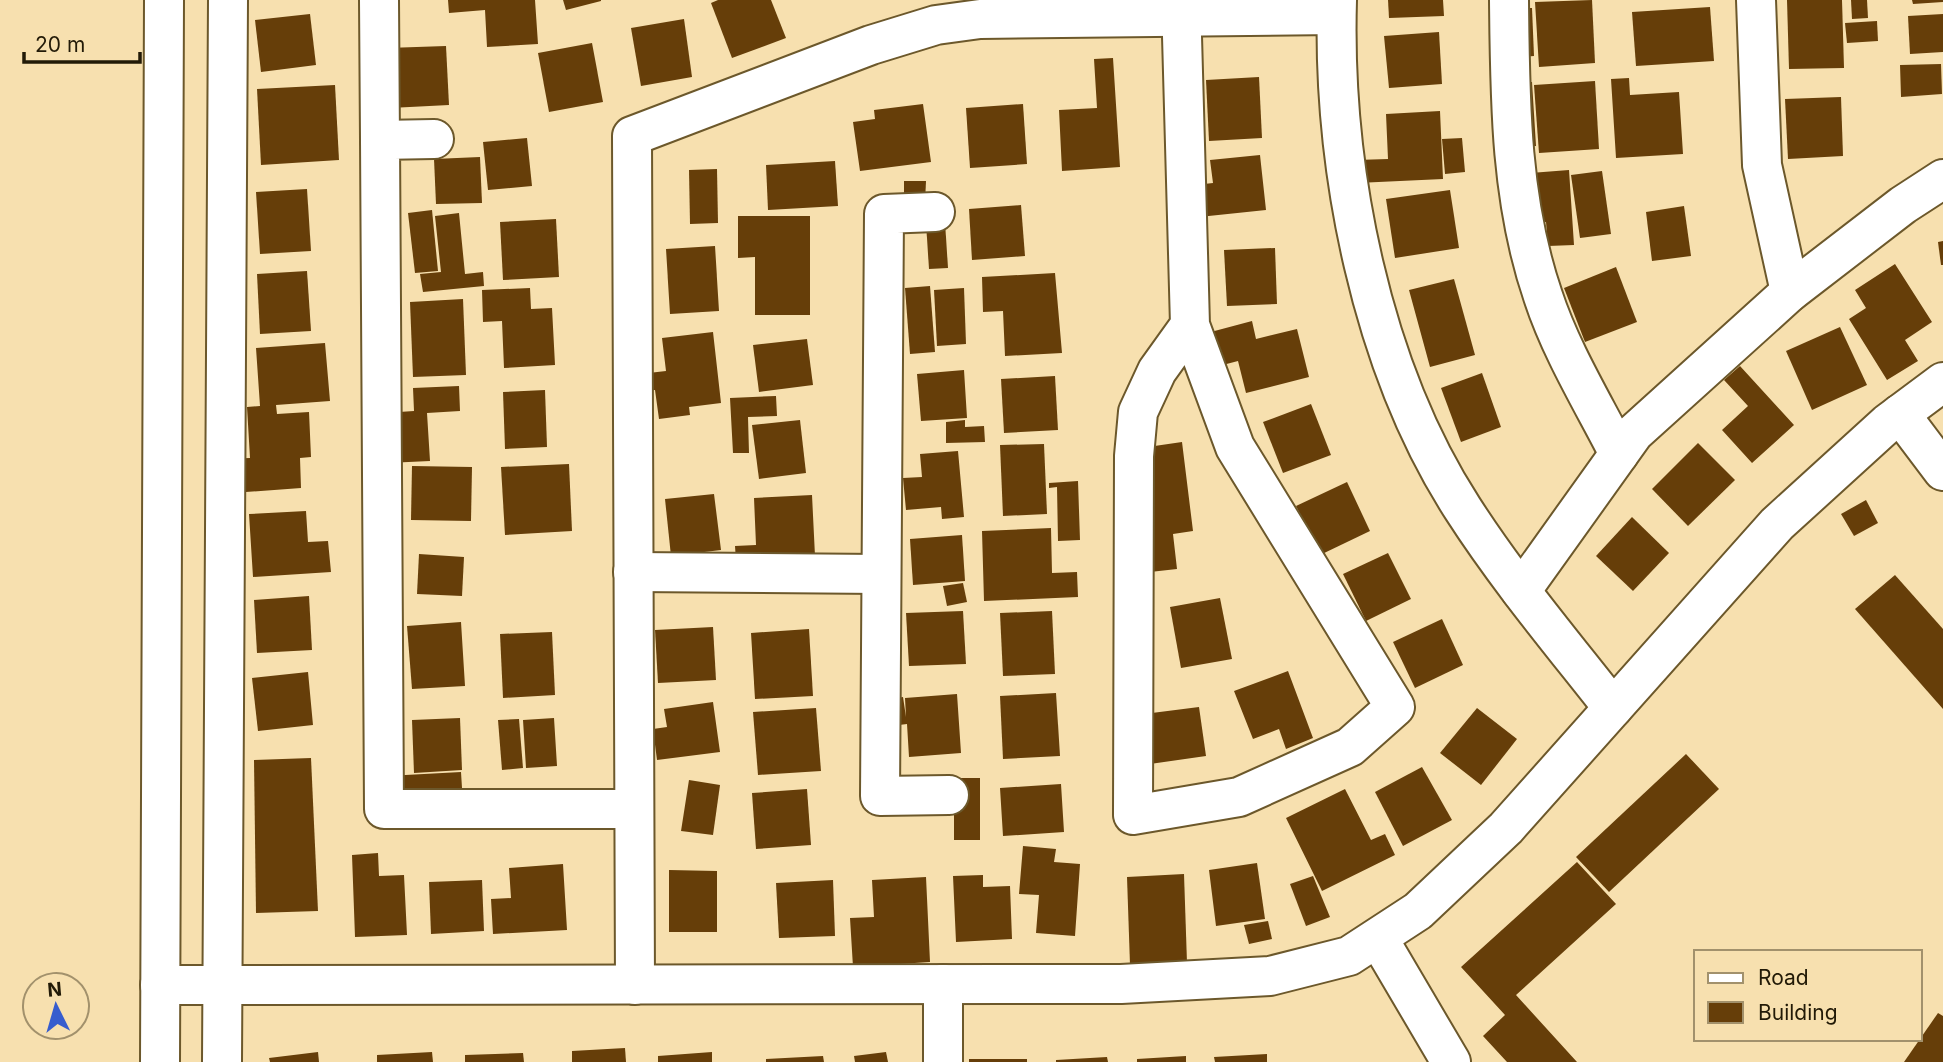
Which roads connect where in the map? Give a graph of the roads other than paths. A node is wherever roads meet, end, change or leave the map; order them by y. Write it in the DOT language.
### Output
graph roads {
  1 [pos="164,0"];
  2 [pos="228,0"];
  3 [pos="379,0"];
  4 [pos="1509,0"];
  5 [pos="1756,0"];
  6 [pos="1337,7"];
  7 [pos="1182,8"];
  8 [pos="434,139"];
  9 [pos="380,140"];
  10 [pos="1943,179"];
  11 [pos="934,212"];
  12 [pos="1790,292"];
  13 [pos="1190,325"];
  14 [pos="1943,382"];
  15 [pos="1900,414"];
  16 [pos="1619,454"];
  17 [pos="1943,471"];
  18 [pos="633,572"];
  19 [pos="881,574"];
  20 [pos="1521,591"];
  21 [pos="1613,708"];
  22 [pos="949,795"];
  23 [pos="634,810"];
  24 [pos="1378,938"];
  25 [pos="943,984"];
  26 [pos="160,985"];
  27 [pos="635,985"];
  28 [pos="221,986"];
  29 [pos="160,1062"];
  30 [pos="222,1062"];
  31 [pos="943,1062"];
  32 [pos="1451,1062"];
  1 -- 26 [label="street"];
  2 -- 28 [label="street"];
  3 -- 9 [label="street"];
  4 -- 16 [label="street"];
  5 -- 12 [label="street"];
  6 -- 7 [label="street"];
  6 -- 20 [label="street"];
  7 -- 13 [label="street"];
  7 -- 18 [label="street"];
  8 -- 9 [label="street"];
  9 -- 23 [label="street"];
  10 -- 12 [label="street"];
  11 -- 19 [label="street"];
  12 -- 16 [label="street"];
  13 -- 13 [label="street"];
  14 -- 15 [label="street"];
  15 -- 17 [label="street"];
  15 -- 21 [label="street"];
  16 -- 20 [label="street"];
  18 -- 19 [label="street"];
  18 -- 23 [label="street"];
  19 -- 22 [label="street"];
  20 -- 21 [label="street"];
  21 -- 24 [label="street"];
  23 -- 27 [label="street"];
  24 -- 25 [label="street"];
  24 -- 32 [label="street"];
  25 -- 27 [label="street"];
  25 -- 31 [label="street"];
  26 -- 28 [label="street"];
  26 -- 29 [label="street"];
  27 -- 28 [label="street"];
  28 -- 30 [label="street"];
}
